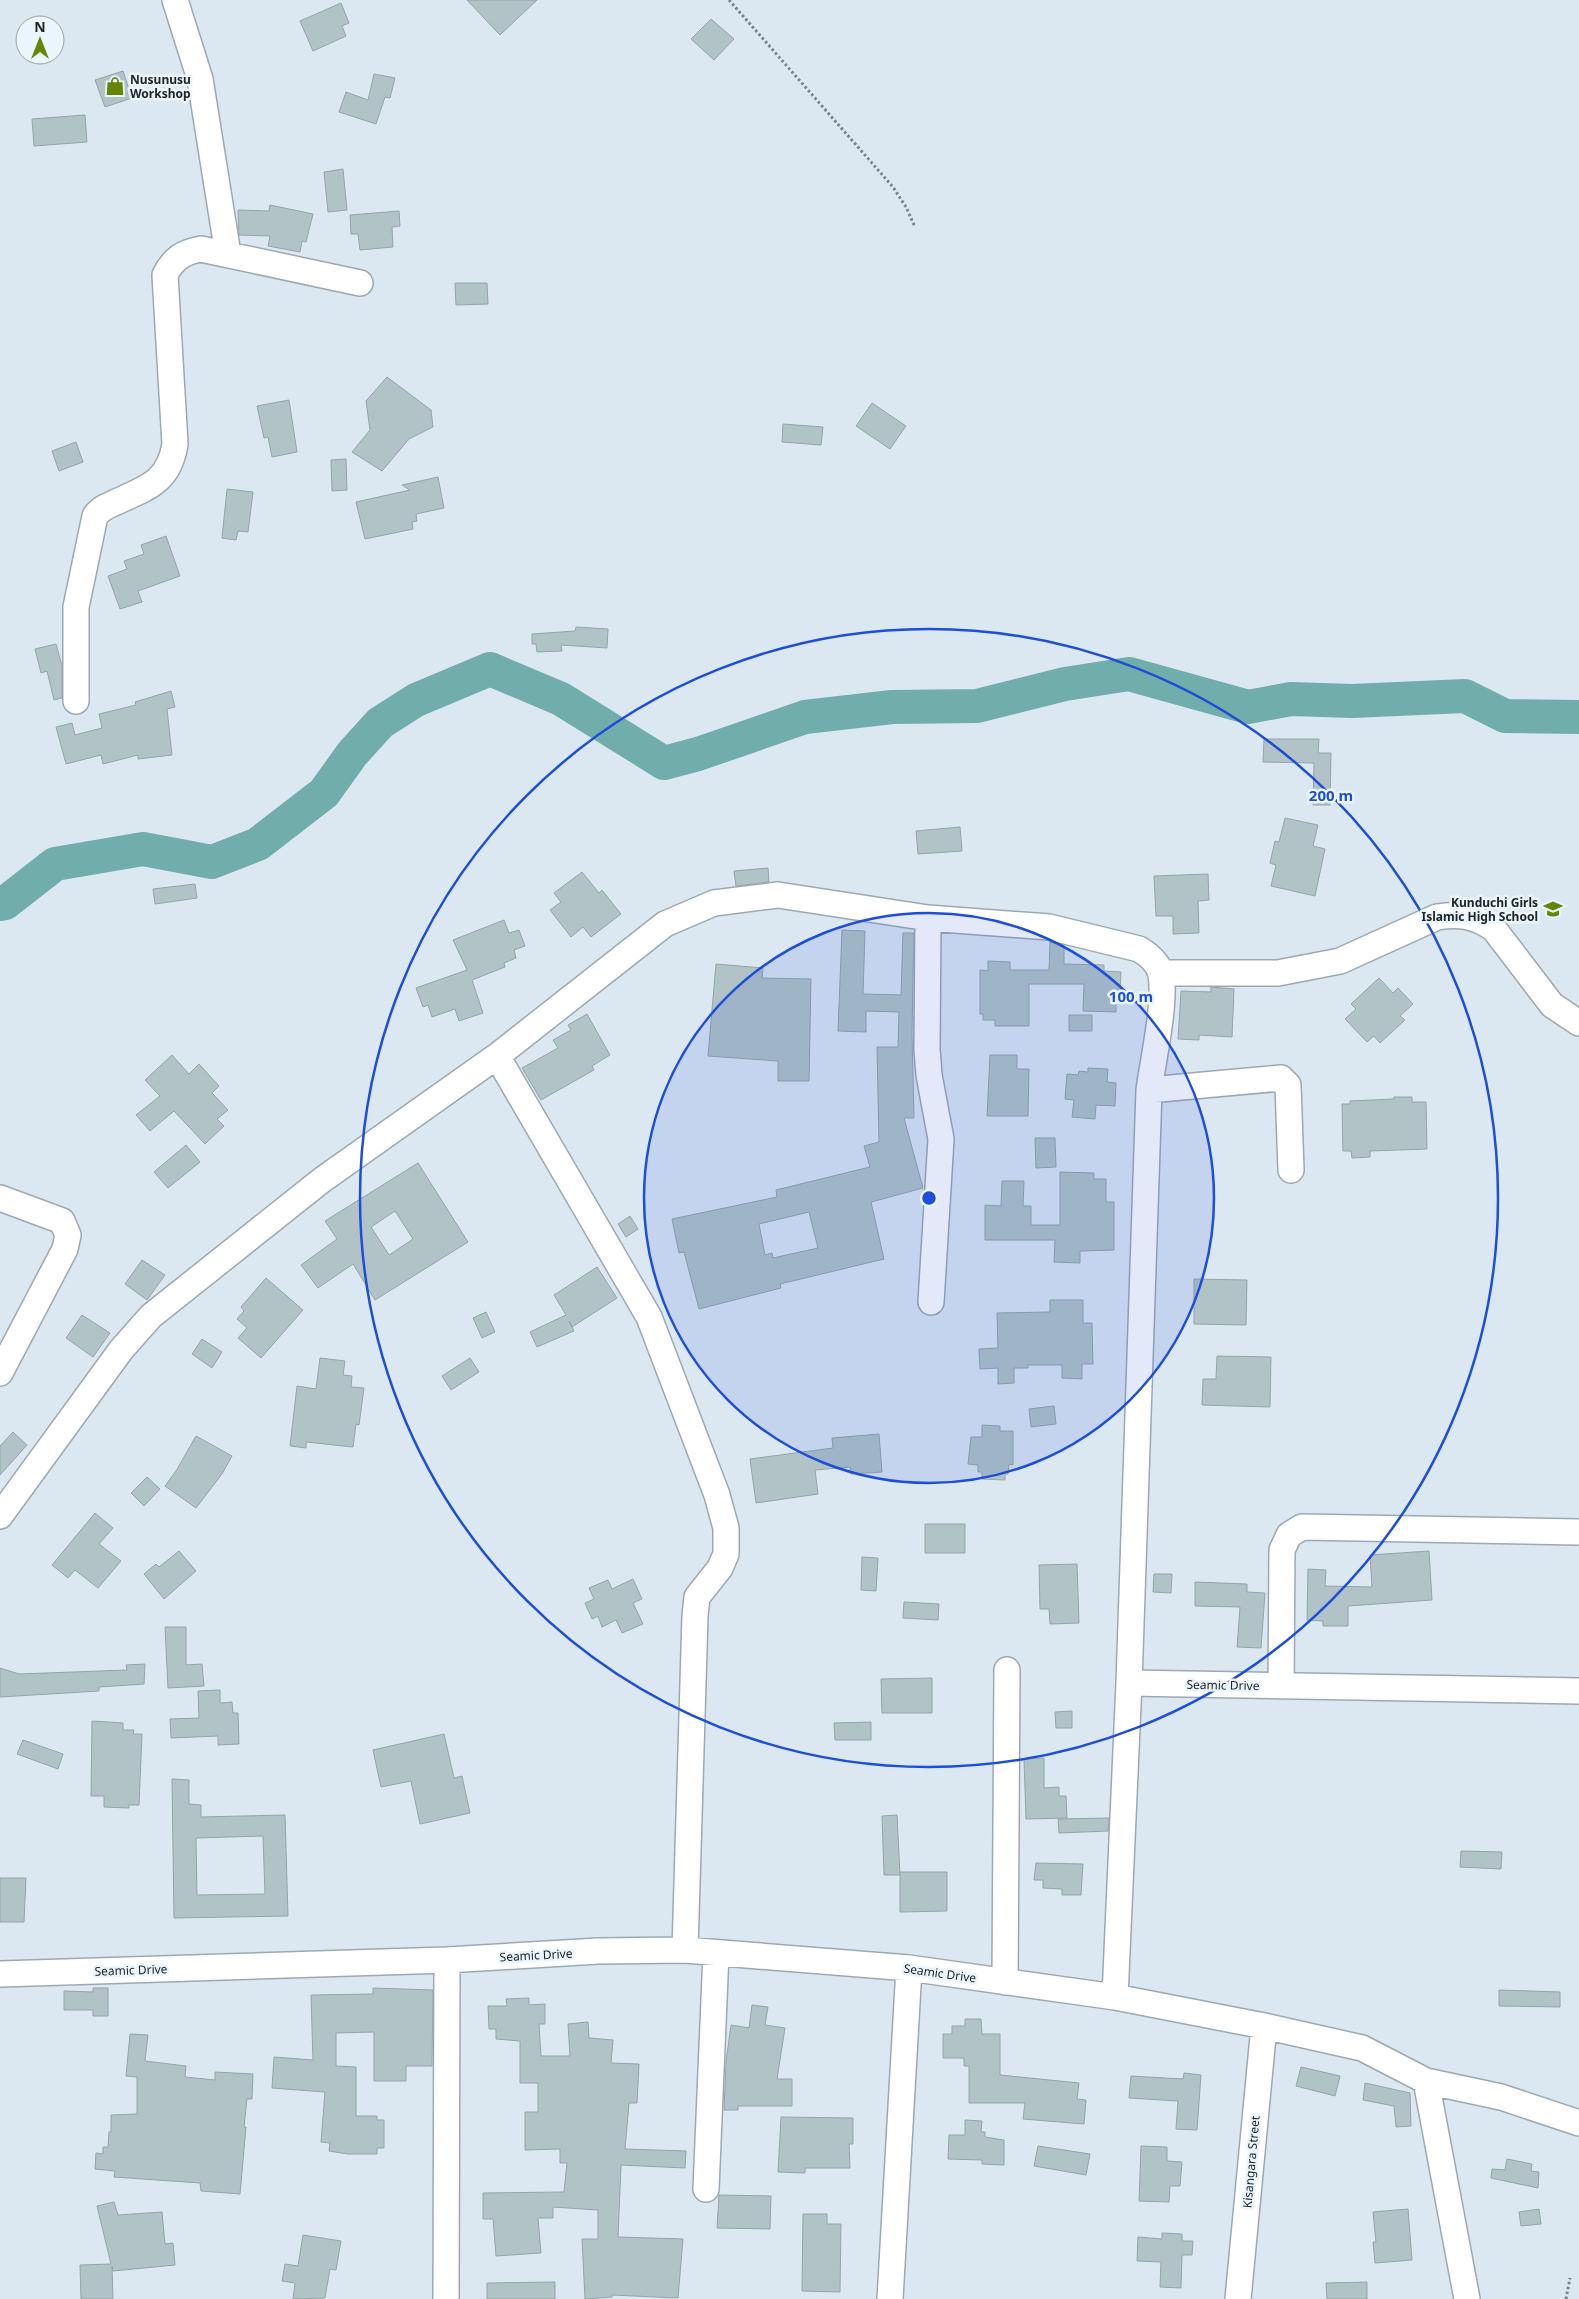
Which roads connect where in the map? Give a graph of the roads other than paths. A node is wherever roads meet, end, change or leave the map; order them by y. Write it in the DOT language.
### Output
graph roads {
  1 [pos="175,0"];
  2 [pos="228,254"];
  3 [pos="360,283"];
  4 [pos="76,701"];
  5 [pos="928,918"];
  6 [pos="1160,973"];
  7 [pos="1579,1023"];
  8 [pos="497,1056"];
  9 [pos="1149,1090"];
  10 [pos="1291,1170"];
  11 [pos="0,1198"];
  12 [pos="931,1302"];
  13 [pos="0,1373"];
  14 [pos="0,1516"];
  15 [pos="1579,1532"];
  16 [pos="1007,1670"];
  17 [pos="1129,1683"];
  18 [pos="1281,1686"];
  19 [pos="1579,1691"];
  20 [pos="685,1950"];
  21 [pos="716,1953"];
  22 [pos="447,1960"];
  23 [pos="909,1968"];
  24 [pos="0,1974"];
  25 [pos="1005,1982"];
  26 [pos="1115,1997"];
  27 [pos="1264,2026"];
  28 [pos="1426,2081"];
  29 [pos="1579,2123"];
  30 [pos="706,2189"];
  31 [pos="446,2299"];
  32 [pos="890,2299"];
  33 [pos="1238,2299"];
  34 [pos="1467,2299"];
  1 -- 2 [label="street"];
  2 -- 3 [label="street"];
  2 -- 4 [label="street"];
  5 -- 6 [label="street"];
  5 -- 8 [label="street"];
  5 -- 12 [label="street"];
  6 -- 7 [label="street"];
  6 -- 9 [label="street"];
  8 -- 14 [label="street"];
  8 -- 20 [label="street"];
  9 -- 10 [label="street"];
  9 -- 17 [label="street"];
  11 -- 13 [label="street"];
  15 -- 18 [label="street"];
  16 -- 25 [label="street"];
  17 -- 18 [label="street, Seamic Drive"];
  17 -- 26 [label="street"];
  18 -- 19 [label="street, Seamic Drive"];
  20 -- 21 [label="street, Seamic Drive"];
  20 -- 22 [label="street, Seamic Drive"];
  21 -- 23 [label="street, Seamic Drive"];
  21 -- 30 [label="street"];
  22 -- 24 [label="street, Seamic Drive"];
  22 -- 31 [label="street"];
  23 -- 25 [label="street, Seamic Drive"];
  23 -- 32 [label="street"];
  25 -- 26 [label="street, Seamic Drive"];
  26 -- 27 [label="street, Seamic Drive"];
  27 -- 28 [label="street, Seamic Drive"];
  27 -- 33 [label="street, Kisangara Street"];
  28 -- 29 [label="street, Seamic Drive"];
  28 -- 34 [label="street"];
}
